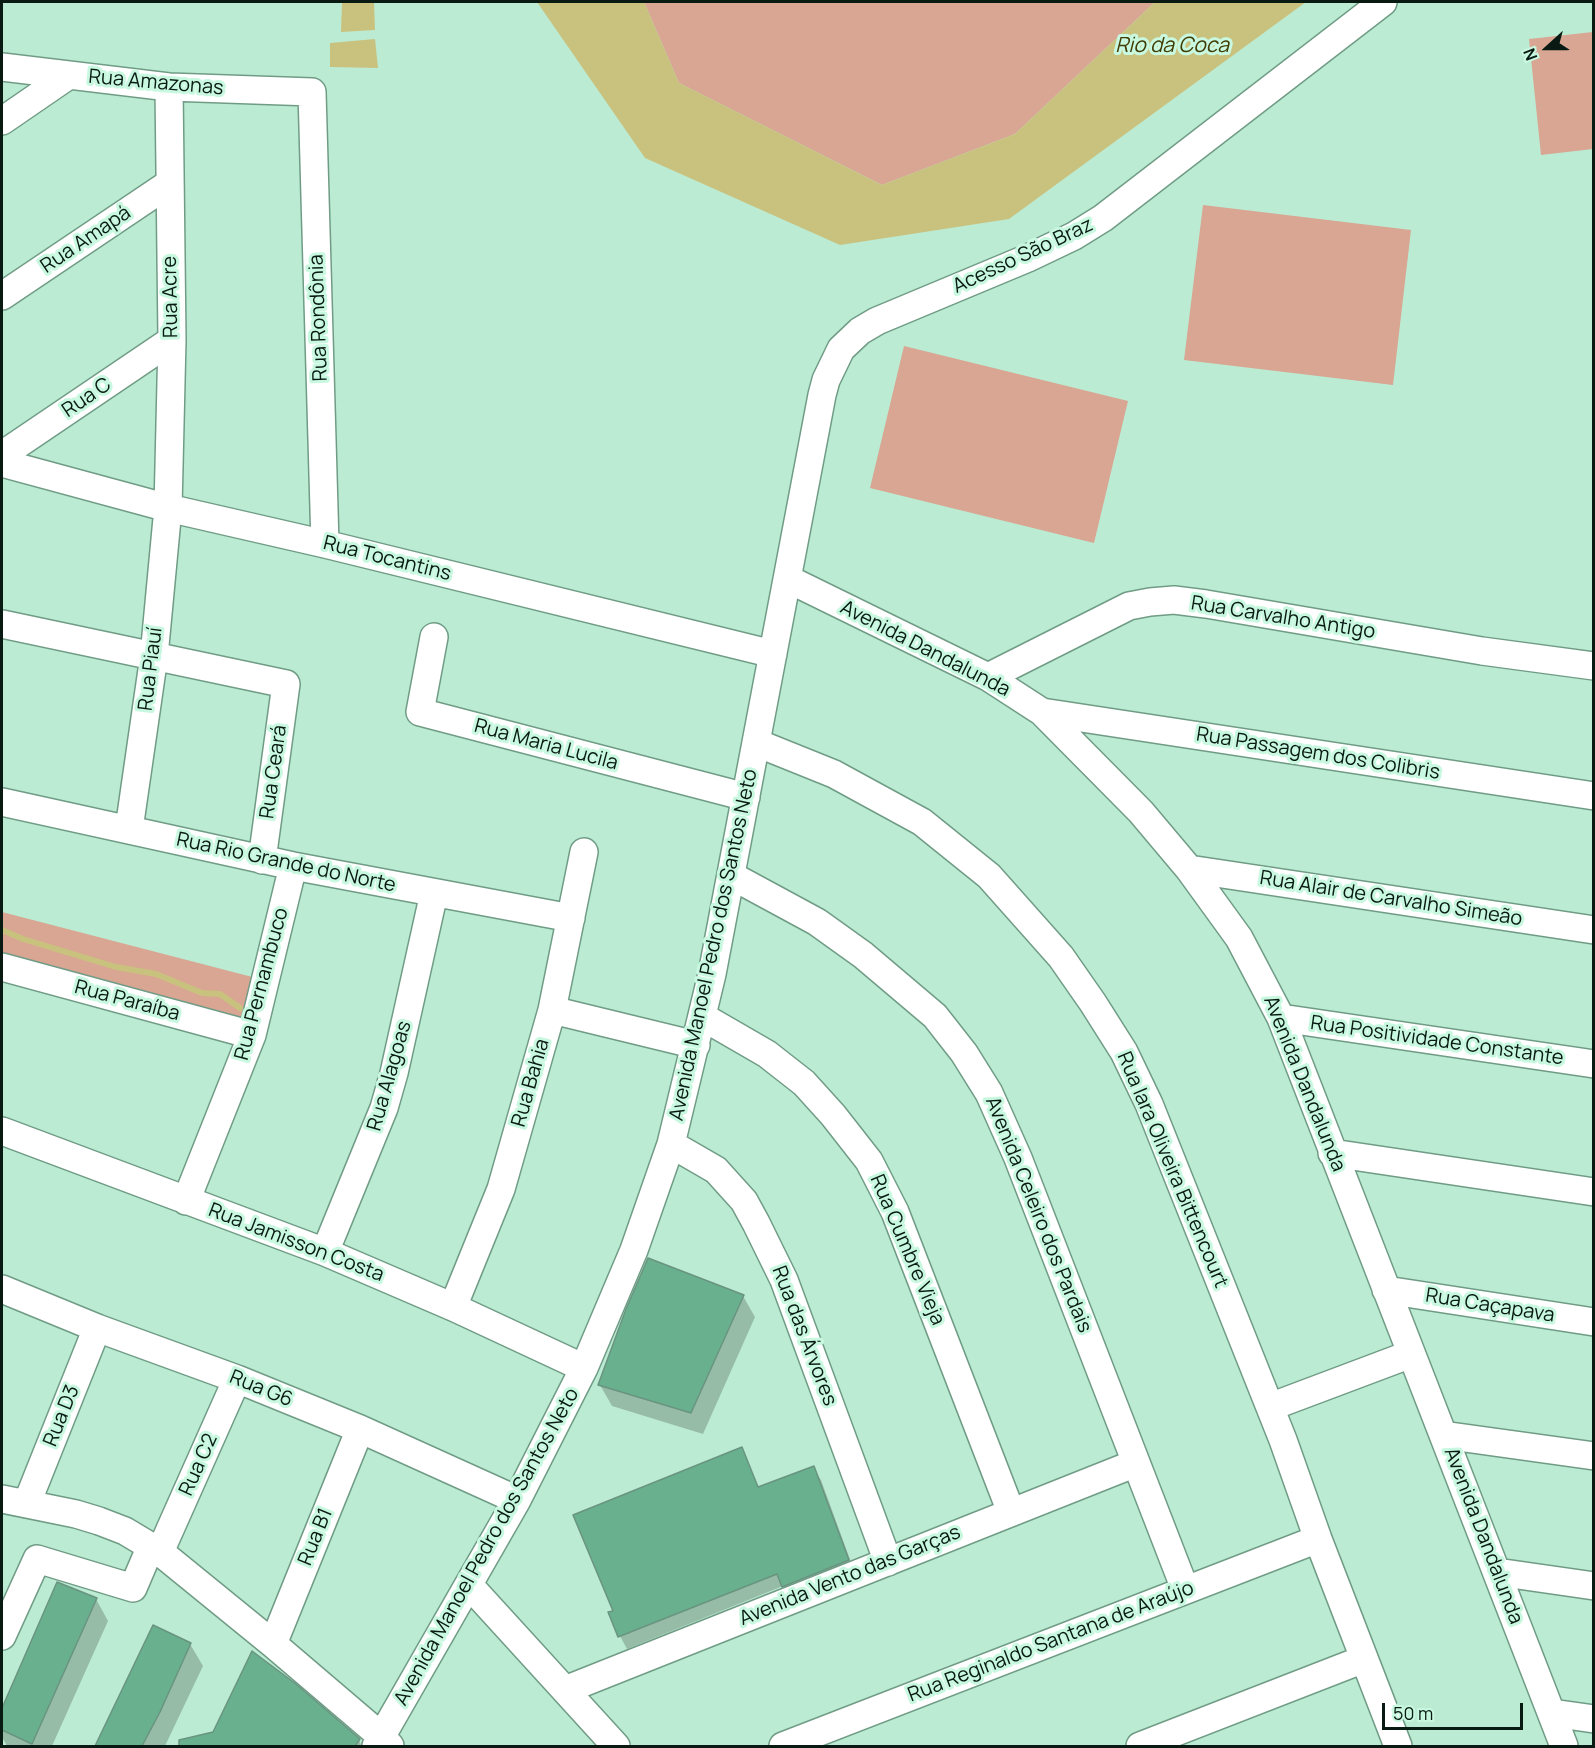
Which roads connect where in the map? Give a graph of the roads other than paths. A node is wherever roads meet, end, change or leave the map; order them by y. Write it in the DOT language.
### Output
graph roads {
  1 [pos="1383,2"];
  2 [pos="2,67"];
  3 [pos="69,75"];
  4 [pos="169,87"];
  5 [pos="312,92"];
  6 [pos="2,121"];
  7 [pos="170,183"];
  8 [pos="2,296"];
  9 [pos="172,340"];
  10 [pos="2,455"];
  11 [pos="2,463"];
  12 [pos="168,508"];
  13 [pos="325,544"];
  14 [pos="788,579"];
  15 [pos="2,624"];
  16 [pos="434,637"];
  17 [pos="773,654"];
  18 [pos="154,656"];
  19 [pos="1593,666"];
  20 [pos="988,677"];
  21 [pos="1042,712"];
  22 [pos="758,743"];
  23 [pos="1593,796"];
  24 [pos="746,797"];
  25 [pos="2,802"];
  26 [pos="129,829"];
  27 [pos="584,852"];
  28 [pos="262,860"];
  29 [pos="293,867"];
  30 [pos="1189,869"];
  31 [pos="732,876"];
  32 [pos="434,893"];
  33 [pos="571,918"];
  34 [pos="1593,930"];
  35 [pos="2,967"];
  36 [pos="552,1010"];
  37 [pos="703,1017"];
  38 [pos="1281,1017"];
  39 [pos="252,1035"];
  40 [pos="696,1045"];
  41 [pos="1593,1064"];
  42 [pos="2,1131"];
  43 [pos="671,1144"];
  44 [pos="1332,1153"];
  45 [pos="1593,1192"];
  46 [pos="186,1201"];
  47 [pos="325,1252"];
  48 [pos="2,1288"];
  49 [pos="1386,1290"];
  50 [pos="453,1307"];
  51 [pos="1593,1322"];
  52 [pos="97,1328"];
  53 [pos="1411,1354"];
  54 [pos="585,1368"];
  55 [pos="237,1379"];
  56 [pos="1270,1407"];
  57 [pos="360,1429"];
  58 [pos="1443,1435"];
  59 [pos="1593,1456"];
  60 [pos="1136,1463"];
  61 [pos="517,1500"];
  62 [pos="14,1501"];
  63 [pos="1011,1512"];
  64 [pos="1318,1539"];
  65 [pos="155,1549"];
  66 [pos="888,1562"];
  67 [pos="1497,1572"];
  68 [pos="470,1586"];
  69 [pos="1593,1586"];
  70 [pos="1185,1589"];
  71 [pos="2,1636"];
  72 [pos="273,1644"];
  73 [pos="1364,1659"];
  74 [pos="565,1689"];
  75 [pos="1552,1713"];
  76 [pos="1593,1719"];
  77 [pos="383,1743"];
  78 [pos="616,1746"];
  79 [pos="783,1746"];
  80 [pos="1140,1746"];
  81 [pos="1398,1746"];
  82 [pos="1564,1746"];
  1 -- 14 [label="street, Acesso São Braz"];
  2 -- 3 [label="street, Rua Amazonas"];
  3 -- 4 [label="street, Rua Amazonas"];
  3 -- 6 [label="street"];
  4 -- 5 [label="street, Rua Amazonas"];
  4 -- 7 [label="street, Rua Acre"];
  5 -- 13 [label="street, Rua Rondônia"];
  7 -- 8 [label="street, Rua Amapá"];
  7 -- 9 [label="street, Rua Acre"];
  9 -- 10 [label="street, Rua C"];
  9 -- 12 [label="street, Rua Acre"];
  11 -- 12 [label="street, Rua Tocantins"];
  12 -- 13 [label="street, Rua Tocantins"];
  12 -- 18 [label="street, Rua Piauí"];
  13 -- 17 [label="street, Rua Tocantins"];
  14 -- 17 [label="street, Avenida Manoel Pedro dos Santos Neto"];
  14 -- 20 [label="street, Avenida Dandalunda"];
  15 -- 18 [label="street"];
  16 -- 24 [label="street, Rua Maria Lucila"];
  17 -- 22 [label="street, Avenida Manoel Pedro dos Santos Neto"];
  18 -- 26 [label="street, Rua Piauí"];
  18 -- 28 [label="street, Rua Ceará"];
  19 -- 20 [label="street, Rua Carvalho Antigo"];
  20 -- 21 [label="street, Avenida Dandalunda"];
  21 -- 23 [label="street, Rua Passagem dos Colibris"];
  21 -- 30 [label="street, Avenida Dandalunda"];
  22 -- 24 [label="street, Avenida Manoel Pedro dos Santos Neto"];
  22 -- 56 [label="street, Rua Iara Oliveira Bittencourt"];
  24 -- 31 [label="street, Avenida Manoel Pedro dos Santos Neto"];
  25 -- 26 [label="street, Rua Rio Grande do Norte"];
  26 -- 28 [label="street, Rua Rio Grande do Norte"];
  27 -- 33 [label="street, Rua Bahia"];
  28 -- 29 [label="street, Rua Rio Grande do Norte"];
  29 -- 32 [label="street, Rua Rio Grande do Norte"];
  29 -- 39 [label="street, Rua Pernambuco"];
  30 -- 34 [label="street, Rua Alair de Carvalho Simeão"];
  30 -- 38 [label="street, Avenida Dandalunda"];
  31 -- 37 [label="street, Avenida Manoel Pedro dos Santos Neto"];
  31 -- 60 [label="street, Avenida Celeiro dos Pardais"];
  32 -- 33 [label="street, Rua Rio Grande do Norte"];
  32 -- 47 [label="street, Rua Alagoas"];
  33 -- 36 [label="street, Rua Bahia"];
  35 -- 39 [label="street, Rua Paraíba"];
  36 -- 40 [label="street"];
  36 -- 50 [label="street, Rua Bahia"];
  37 -- 40 [label="street, Avenida Manoel Pedro dos Santos Neto"];
  37 -- 63 [label="street, Rua Cumbre Vieja"];
  38 -- 41 [label="street, Rua Positividade Constante"];
  38 -- 44 [label="street, Avenida Dandalunda"];
  39 -- 46 [label="street, Rua Pernambuco"];
  40 -- 43 [label="street, Avenida Manoel Pedro dos Santos Neto"];
  42 -- 46 [label="street, Rua Jamisson Costa"];
  43 -- 54 [label="street, Avenida Manoel Pedro dos Santos Neto"];
  43 -- 66 [label="street, Rua das Árvores"];
  44 -- 45 [label="street"];
  44 -- 49 [label="street, Avenida Dandalunda"];
  46 -- 47 [label="street, Rua Jamisson Costa"];
  47 -- 50 [label="street, Rua Jamisson Costa"];
  48 -- 52 [label="street, Rua G6"];
  49 -- 51 [label="street, Rua Caçapava"];
  49 -- 53 [label="street, Avenida Dandalunda"];
  50 -- 54 [label="street, Rua Jamisson Costa"];
  52 -- 55 [label="street, Rua G6"];
  52 -- 62 [label="street, Rua D3"];
  53 -- 56 [label="street"];
  53 -- 58 [label="street, Avenida Dandalunda"];
  54 -- 61 [label="street, Avenida Manoel Pedro dos Santos Neto"];
  55 -- 57 [label="street, Rua G6"];
  55 -- 65 [label="street, Rua C2"];
  56 -- 64 [label="street, Rua Iara Oliveira Bittencourt"];
  57 -- 61 [label="street, Rua G6"];
  57 -- 72 [label="street, Rua B1"];
  58 -- 59 [label="street"];
  58 -- 67 [label="street, Avenida Dandalunda"];
  60 -- 63 [label="street, Avenida Vento das Garças"];
  60 -- 70 [label="street, Avenida Celeiro dos Pardais"];
  61 -- 68 [label="street, Avenida Manoel Pedro dos Santos Neto"];
  62 -- 65 [label="street"];
  63 -- 66 [label="street, Avenida Vento das Garças"];
  64 -- 70 [label="street, Rua Reginaldo Santana de Araújo"];
  64 -- 73 [label="street, Rua Iara Oliveira Bittencourt"];
  65 -- 71 [label="street, Rua C2"];
  65 -- 72 [label="street"];
  66 -- 74 [label="street, Avenida Vento das Garças"];
  67 -- 69 [label="street"];
  67 -- 75 [label="street, Avenida Dandalunda"];
  68 -- 74 [label="street"];
  68 -- 77 [label="street, Avenida Manoel Pedro dos Santos Neto"];
  70 -- 79 [label="street, Rua Reginaldo Santana de Araújo"];
  72 -- 77 [label="street"];
  73 -- 80 [label="street"];
  73 -- 81 [label="street, Rua Iara Oliveira Bittencourt"];
  74 -- 78 [label="street"];
  75 -- 76 [label="street"];
  75 -- 82 [label="street, Avenida Dandalunda"];
}
